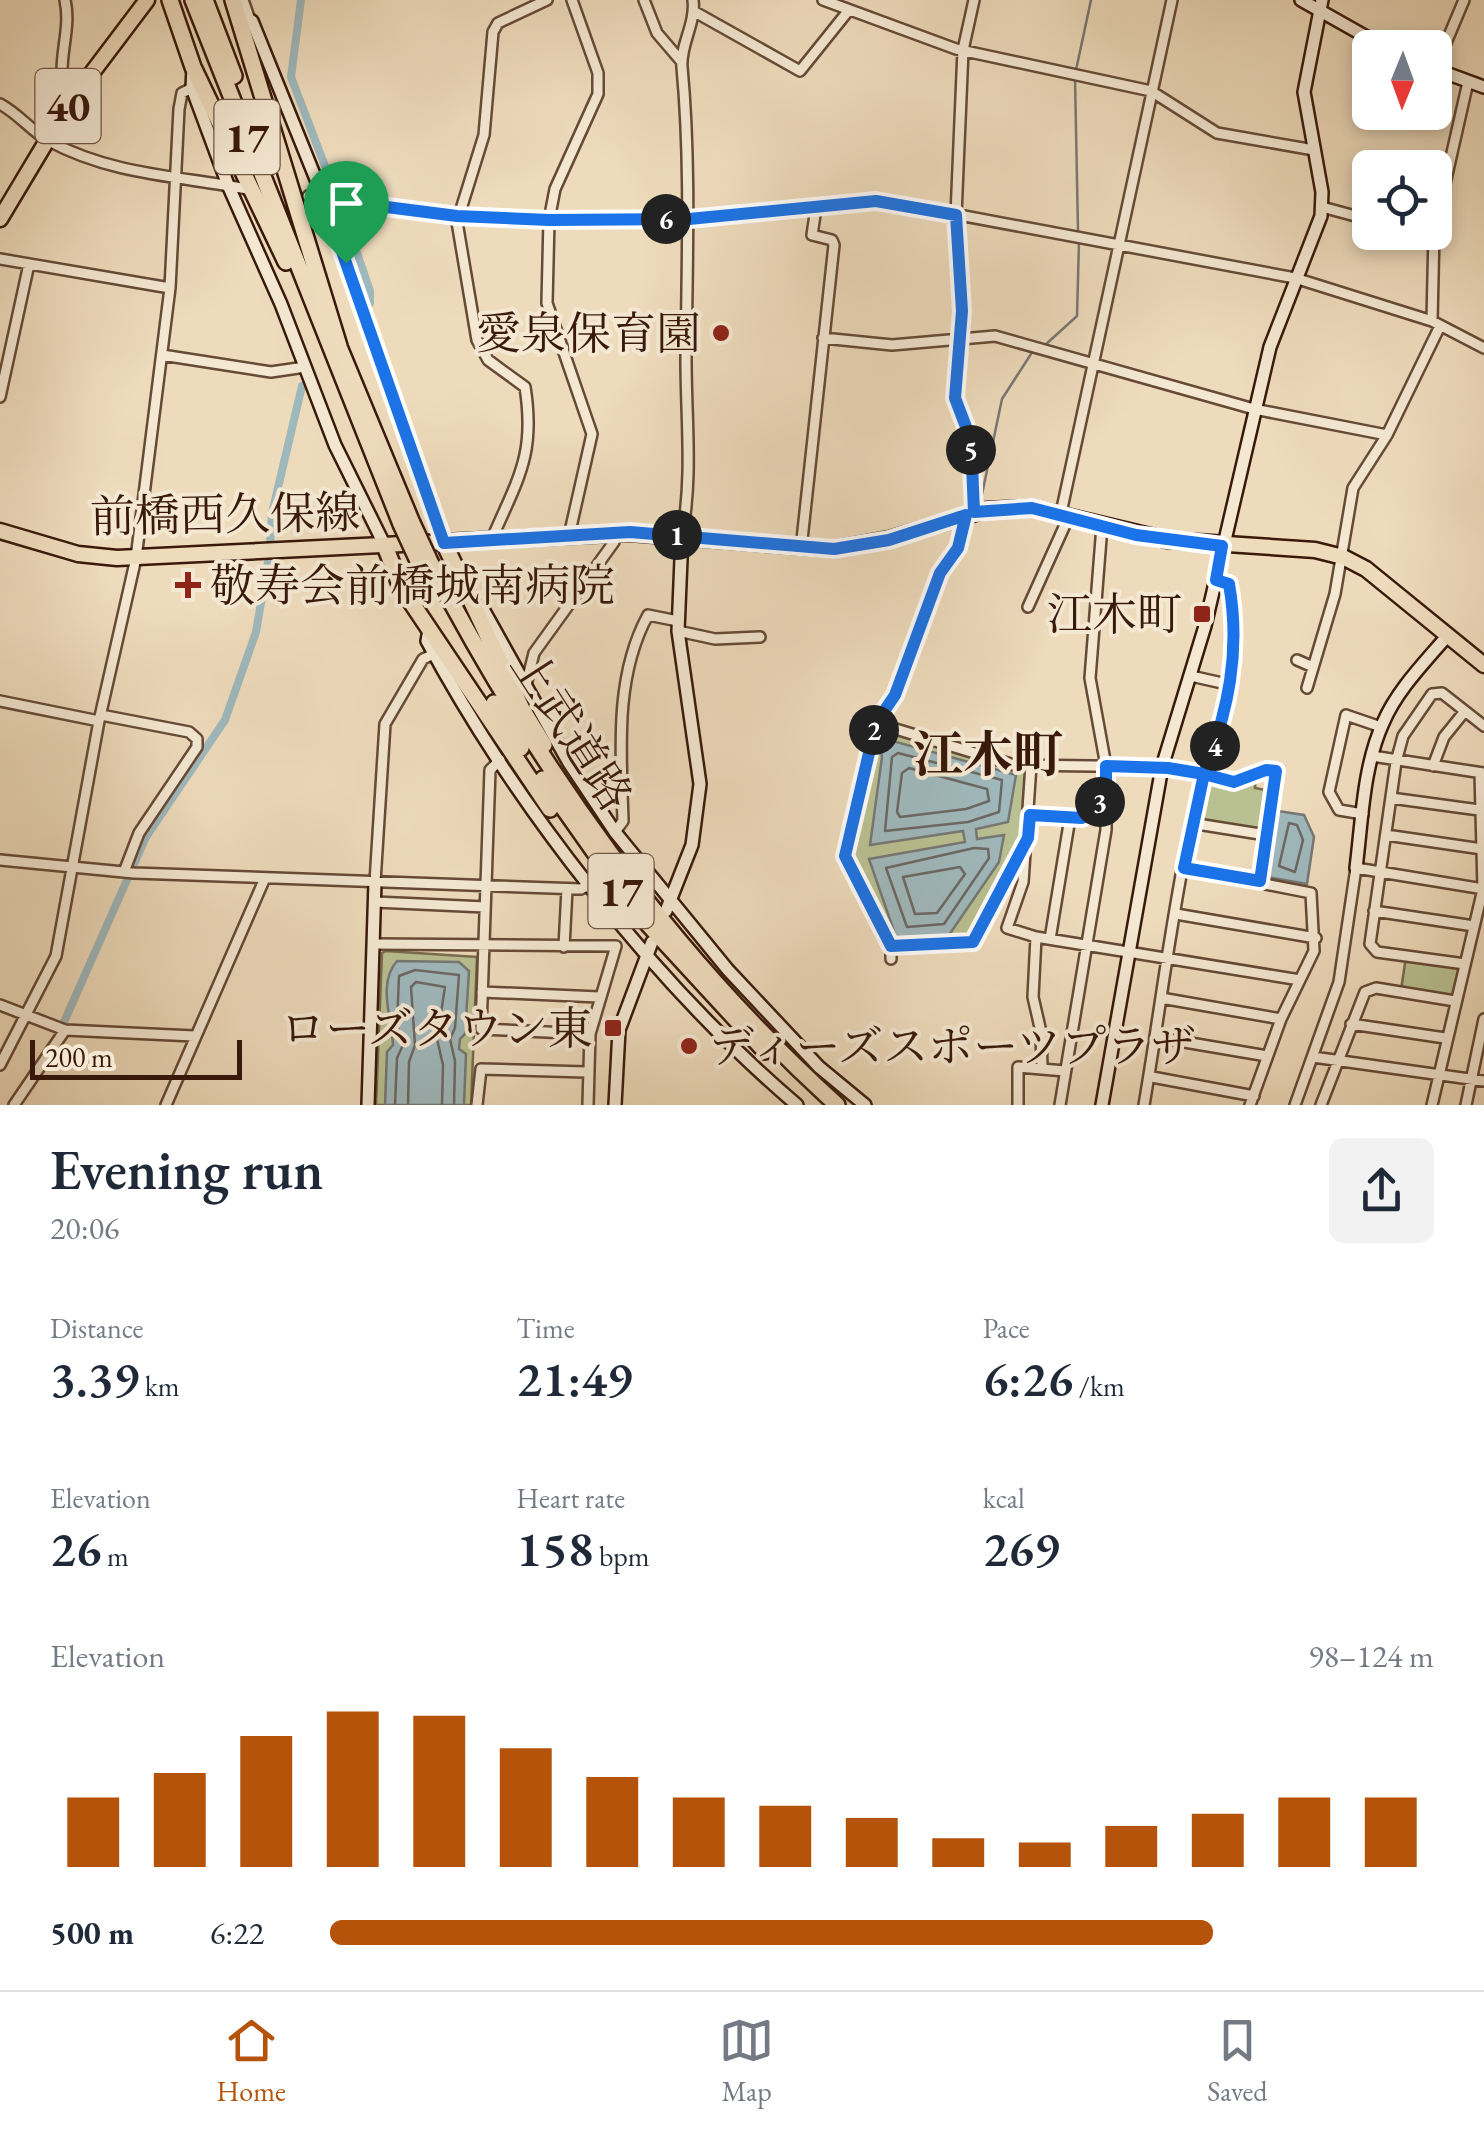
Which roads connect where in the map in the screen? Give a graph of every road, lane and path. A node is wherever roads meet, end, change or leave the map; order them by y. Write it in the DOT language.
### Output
graph roads {
  1 [pos="65,0"];
  2 [pos="147,0"];
  3 [pos="170,0"];
  4 [pos="193,0"];
  5 [pos="205,0"];
  6 [pos="233,0"];
  7 [pos="243,0"];
  8 [pos="547,0"];
  9 [pos="572,0"];
  10 [pos="644,0"];
  11 [pos="693,0"];
  12 [pos="824,0"];
  13 [pos="974,0"];
  14 [pos="1172,0"];
  15 [pos="1302,0"];
  16 [pos="1464,0"];
  17 [pos="1321,6"];
  18 [pos="849,10"];
  19 [pos="695,12"];
  20 [pos="246,17"];
  21 [pos="1358,30"];
  22 [pos="1451,30"];
  23 [pos="963,50"];
  24 [pos="681,61"];
  25 [pos="193,67"];
  26 [pos="1452,76"];
  27 [pos="1468,82"];
  28 [pos="1484,87"];
  29 [pos="192,88"];
  30 [pos="1151,91"];
  31 [pos="70,102"];
  32 [pos="0,104"];
  33 [pos="46,140"];
  34 [pos="1314,150"];
  35 [pos="1452,153"];
  36 [pos="176,179"];
  37 [pos="228,185"];
  38 [pos="247,189"];
  39 [pos="308,196"];
  40 [pos="324,199"];
  41 [pos="1322,207"];
  42 [pos="816,208"];
  43 [pos="956,215"];
  44 [pos="1352,215"];
  45 [pos="457,216"];
  46 [pos="0,219"];
  47 [pos="689,219"];
  48 [pos="549,220"];
  49 [pos="1119,245"];
  50 [pos="1434,250"];
  51 [pos="0,259"];
  52 [pos="29,264"];
  53 [pos="1295,278"];
  54 [pos="170,288"];
  55 [pos="1436,324"];
  56 [pos="823,338"];
  57 [pos="961,338"];
  58 [pos="339,346"];
  59 [pos="1484,348"];
  60 [pos="162,356"];
  61 [pos="1093,364"];
  62 [pos="305,367"];
  63 [pos="337,370"];
  64 [pos="0,398"];
  65 [pos="1254,409"];
  66 [pos="1387,435"];
  67 [pos="422,488"];
  68 [pos="970,514"];
  69 [pos="1065,514"];
  70 [pos="406,524"];
  71 [pos="1102,526"];
  72 [pos="0,531"];
  73 [pos="616,533"];
  74 [pos="570,536"];
  75 [pos="682,536"];
  76 [pos="490,541"];
  77 [pos="444,543"];
  78 [pos="414,544"];
  79 [pos="384,546"];
  80 [pos="1222,546"];
  81 [pos="801,549"];
  82 [pos="1343,557"];
  83 [pos="136,558"];
  84 [pos="425,565"];
  85 [pos="1216,580"];
  86 [pos="410,601"];
  87 [pos="1028,606"];
  88 [pos="475,607"];
  89 [pos="678,626"];
  90 [pos="429,630"];
  91 [pos="1448,636"];
  92 [pos="760,638"];
  93 [pos="434,654"];
  94 [pos="1296,660"];
  95 [pos="1484,665"];
  96 [pos="1312,666"];
  97 [pos="1190,676"];
  98 [pos="526,685"];
  99 [pos="1230,685"];
  100 [pos="1307,688"];
  101 [pos="0,701"];
  102 [pos="1465,711"];
  103 [pos="100,718"];
  104 [pos="876,723"];
  105 [pos="1484,726"];
  106 [pos="1381,727"];
  107 [pos="1372,756"];
  108 [pos="500,760"];
  109 [pos="1396,762"];
  110 [pos="1031,765"];
  111 [pos="1106,766"];
  112 [pos="1432,766"];
  113 [pos="1162,767"];
  114 [pos="1204,774"];
  115 [pos="1482,774"];
  116 [pos="1106,797"];
  117 [pos="1390,798"];
  118 [pos="1480,810"];
  119 [pos="1363,814"];
  120 [pos="1030,815"];
  121 [pos="1070,818"];
  122 [pos="1191,823"];
  123 [pos="615,832"];
  124 [pos="1266,835"];
  125 [pos="1386,835"];
  126 [pos="1028,838"];
  127 [pos="1482,850"];
  128 [pos="0,860"];
  129 [pos="72,867"];
  130 [pos="1184,868"];
  131 [pos="1356,868"];
  132 [pos="124,872"];
  133 [pos="1380,874"];
  134 [pos="265,878"];
  135 [pos="1260,881"];
  136 [pos="375,882"];
  137 [pos="590,884"];
  138 [pos="486,886"];
  139 [pos="567,888"];
  140 [pos="1484,888"];
  141 [pos="638,892"];
  142 [pos="374,902"];
  143 [pos="669,905"];
  144 [pos="486,907"];
  145 [pos="636,911"];
  146 [pos="1374,912"];
  147 [pos="1176,914"];
  148 [pos="1474,926"];
  149 [pos="1036,937"];
  150 [pos="1316,938"];
  151 [pos="1050,939"];
  152 [pos="374,944"];
  153 [pos="1086,945"];
  154 [pos="650,946"];
  155 [pos="891,946"];
  156 [pos="484,947"];
  157 [pos="564,948"];
  158 [pos="1128,952"];
  159 [pos="1168,958"];
  160 [pos="891,959"];
  161 [pos="1465,964"];
  162 [pos="1300,980"];
  163 [pos="482,992"];
  164 [pos="599,996"];
  165 [pos="1161,998"];
  166 [pos="1455,1000"];
  167 [pos="0,1005"];
  168 [pos="25,1016"];
  169 [pos="1281,1019"];
  170 [pos="1484,1020"];
  171 [pos="1351,1024"];
  172 [pos="66,1030"];
  173 [pos="590,1034"];
  174 [pos="194,1036"];
  175 [pos="1155,1037"];
  176 [pos="1444,1038"];
  177 [pos="1267,1056"];
  178 [pos="1313,1057"];
  179 [pos="1337,1061"];
  180 [pos="0,1066"];
  181 [pos="1042,1067"];
  182 [pos="586,1072"];
  183 [pos="1065,1072"];
  184 [pos="1437,1074"];
  185 [pos="1152,1077"];
  186 [pos="1470,1080"];
  187 [pos="1484,1082"];
  188 [pos="1252,1100"];
  189 [pos="1325,1104"];
  190 [pos="14,1105"];
  191 [pos="166,1105"];
  192 [pos="368,1105"];
  193 [pos="478,1105"];
  194 [pos="588,1105"];
  195 [pos="615,1105"];
  196 [pos="797,1105"];
  197 [pos="822,1105"];
  198 [pos="838,1105"];
  199 [pos="865,1105"];
  200 [pos="1018,1105"];
  201 [pos="1060,1105"];
  202 [pos="1102,1105"];
  203 [pos="1144,1105"];
  204 [pos="1295,1105"];
  205 [pos="1432,1105"];
  206 [pos="1466,1105"];
  1 -- 31 [label="street"];
  2 -- 31 [label="main road, 40"];
  3 -- 25 [label="highway, 17"];
  4 -- 63 [label="highway, 上武道路 / 17"];
  5 -- 58 [label="highway, 上武道路 / 17"];
  6 -- 20 [label="highway, 17"];
  7 -- 20 [label="street"];
  8 -- 45 [label="street"];
  9 -- 48 [label="street"];
  10 -- 24 [label="street"];
  11 -- 19 [label="street"];
  12 -- 18 [label="street"];
  13 -- 23 [label="street"];
  14 -- 30 [label="street"];
  15 -- 17 [label="street"];
  16 -- 22 [label="street"];
  17 -- 21 [label="street"];
  17 -- 34 [label="street"];
  18 -- 19 [label="street"];
  18 -- 23 [label="street"];
  19 -- 24 [label="street"];
  20 -- 40 [label="street"];
  20 -- 58 [label="highway, 17"];
  23 -- 30 [label="street"];
  23 -- 43 [label="street"];
  24 -- 47 [label="street"];
  25 -- 29 [label="street"];
  25 -- 63 [label="highway, 17"];
  26 -- 27 [label="street"];
  27 -- 28 [label="street"];
  27 -- 35 [label="street"];
  29 -- 36 [label="street"];
  29 -- 37 [label="street"];
  30 -- 34 [label="street"];
  30 -- 49 [label="street"];
  31 -- 33 [label="main road, 40"];
  32 -- 33 [label="street"];
  33 -- 36 [label="street"];
  33 -- 46 [label="main road, 40"];
  34 -- 41 [label="street"];
  36 -- 37 [label="street"];
  36 -- 54 [label="street"];
  37 -- 38 [label="street"];
  37 -- 62 [label="street"];
  39 -- 40 [label="street"];
  40 -- 45 [label="street"];
  40 -- 67 [label="street"];
  41 -- 44 [label="street"];
  41 -- 53 [label="street"];
  42 -- 43 [label="street"];
  42 -- 47 [label="street"];
  42 -- 56 [label="street"];
  43 -- 49 [label="street"];
  43 -- 57 [label="street"];
  45 -- 48 [label="street"];
  45 -- 76 [label="street"];
  47 -- 48 [label="street"];
  47 -- 75 [label="street"];
  48 -- 74 [label="street"];
  49 -- 53 [label="street"];
  49 -- 61 [label="street"];
  50 -- 55 [label="street"];
  51 -- 52 [label="street"];
  52 -- 54 [label="street"];
  52 -- 64 [label="street"];
  53 -- 55 [label="street"];
  53 -- 65 [label="street"];
  54 -- 60 [label="street"];
  55 -- 59 [label="street"];
  55 -- 66 [label="street"];
  56 -- 57 [label="street"];
  56 -- 81 [label="street"];
  57 -- 61 [label="street"];
  57 -- 68 [label="street"];
  58 -- 70 [label="highway, 上武道路 / 17"];
  60 -- 62 [label="street"];
  60 -- 83 [label="street"];
  61 -- 65 [label="street"];
  61 -- 69 [label="street"];
  62 -- 79 [label="street"];
  63 -- 70 [label="highway, 上武道路 / 17"];
  65 -- 66 [label="street"];
  65 -- 80 [label="street"];
  66 -- 82 [label="street"];
  67 -- 77 [label="street"];
  67 -- 78 [label="street"];
  68 -- 69 [label="main road, 前橋西久保線"];
  68 -- 81 [label="main road, 前橋西久保線"];
  68 -- 104 [label="street"];
  69 -- 71 [label="main road, 前橋西久保線"];
  69 -- 87 [label="street"];
  70 -- 84 [label="highway, 上武道路 / 17, bridge"];
  71 -- 80 [label="main road, 前橋西久保線"];
  71 -- 111 [label="street"];
  72 -- 83 [label="main road, 前橋西久保線"];
  73 -- 74 [label="main road, 前橋西久保線"];
  73 -- 75 [label="main road, 前橋西久保線"];
  73 -- 98 [label="street"];
  74 -- 76 [label="main road, 前橋西久保線"];
  75 -- 81 [label="main road, 前橋西久保線"];
  75 -- 89 [label="street"];
  76 -- 77 [label="main road, 前橋西久保線"];
  77 -- 78 [label="main road, 前橋西久保線"];
  77 -- 88 [label="highway"];
  78 -- 79 [label="main road, 前橋西久保線"];
  78 -- 86 [label="highway"];
  79 -- 83 [label="main road, 前橋西久保線"];
  79 -- 86 [label="highway"];
  80 -- 82 [label="main road, 前橋西久保線"];
  80 -- 85 [label="street"];
  82 -- 91 [label="main road, 前橋西久保線"];
  82 -- 96 [label="street"];
  83 -- 103 [label="street"];
  84 -- 141 [label="highway, 上武道路 / 17"];
  84 -- 145 [label="highway, 上武道路 / 17"];
  85 -- 97 [label="street"];
  85 -- 99 [label="street"];
  86 -- 90 [label="highway"];
  88 -- 98 [label="street"];
  88 -- 141 [label="highway"];
  89 -- 92 [label="street"];
  89 -- 123 [label="street"];
  89 -- 143 [label="street"];
  90 -- 93 [label="street"];
  90 -- 145 [label="highway"];
  91 -- 95 [label="main road, 前橋西久保線"];
  91 -- 106 [label="street"];
  93 -- 108 [label="street"];
  93 -- 136 [label="street"];
  94 -- 96 [label="street"];
  96 -- 100 [label="street"];
  97 -- 99 [label="street"];
  97 -- 113 [label="street"];
  98 -- 123 [label="street"];
  99 -- 114 [label="street"];
  101 -- 103 [label="street"];
  102 -- 105 [label="street"];
  102 -- 109 [label="street"];
  102 -- 112 [label="street"];
  103 -- 129 [label="street"];
  103 -- 132 [label="street"];
  104 -- 110 [label="street"];
  104 -- 155 [label="street"];
  106 -- 107 [label="street"];
  106 -- 119 [label="street"];
  107 -- 109 [label="street"];
  107 -- 119 [label="street"];
  108 -- 137 [label="street"];
  108 -- 138 [label="street"];
  109 -- 112 [label="street"];
  109 -- 117 [label="street"];
  110 -- 111 [label="street"];
  110 -- 120 [label="street"];
  111 -- 113 [label="street"];
  111 -- 116 [label="street"];
  112 -- 115 [label="street"];
  113 -- 114 [label="street"];
  113 -- 158 [label="street"];
  114 -- 122 [label="street"];
  114 -- 124 [label="street"];
  115 -- 118 [label="street"];
  116 -- 121 [label="street"];
  116 -- 153 [label="street"];
  117 -- 118 [label="street"];
  117 -- 125 [label="street"];
  118 -- 127 [label="street"];
  119 -- 131 [label="street"];
  120 -- 121 [label="street"];
  120 -- 126 [label="street"];
  121 -- 151 [label="street"];
  122 -- 124 [label="street"];
  122 -- 130 [label="street"];
  123 -- 143 [label="street"];
  124 -- 135 [label="street"];
  125 -- 127 [label="street"];
  125 -- 133 [label="street"];
  126 -- 149 [label="street"];
  126 -- 155 [label="street"];
  127 -- 140 [label="street"];
  128 -- 129 [label="street"];
  129 -- 132 [label="street"];
  129 -- 168 [label="street"];
  130 -- 135 [label="street"];
  130 -- 147 [label="street"];
  131 -- 133 [label="street"];
  131 -- 178 [label="street"];
  132 -- 134 [label="street"];
  133 -- 140 [label="street"];
  133 -- 146 [label="street"];
  134 -- 136 [label="street"];
  134 -- 174 [label="street"];
  135 -- 150 [label="street"];
  136 -- 138 [label="street"];
  136 -- 142 [label="street"];
  137 -- 139 [label="street"];
  137 -- 154 [label="street"];
  138 -- 139 [label="street"];
  138 -- 144 [label="street"];
  139 -- 157 [label="street"];
  140 -- 148 [label="street"];
  141 -- 198 [label="highway, 上武道路 / 17"];
  142 -- 144 [label="street"];
  142 -- 152 [label="street"];
  143 -- 199 [label="street"];
  144 -- 156 [label="street"];
  145 -- 197 [label="highway, 上武道路 / 17"];
  146 -- 148 [label="street"];
  146 -- 161 [label="street"];
  147 -- 150 [label="street"];
  147 -- 159 [label="street"];
  148 -- 161 [label="street"];
  149 -- 151 [label="street"];
  149 -- 181 [label="street"];
  150 -- 162 [label="street"];
  151 -- 153 [label="street"];
  152 -- 156 [label="street"];
  152 -- 192 [label="street"];
  153 -- 158 [label="street"];
  153 -- 183 [label="street"];
  154 -- 195 [label="street"];
  154 -- 196 [label="street"];
  155 -- 160 [label="street"];
  156 -- 157 [label="street"];
  156 -- 163 [label="street"];
  157 -- 164 [label="street"];
  158 -- 159 [label="street"];
  158 -- 202 [label="street"];
  159 -- 162 [label="street"];
  159 -- 165 [label="street"];
  161 -- 166 [label="street"];
  162 -- 169 [label="street"];
  163 -- 164 [label="street"];
  163 -- 173 [label="street"];
  164 -- 173 [label="street"];
  165 -- 169 [label="street"];
  165 -- 175 [label="street"];
  166 -- 171 [label="street"];
  166 -- 176 [label="street"];
  167 -- 168 [label="street"];
  168 -- 172 [label="street"];
  168 -- 180 [label="street"];
  169 -- 177 [label="street"];
  170 -- 186 [label="street"];
  171 -- 176 [label="street"];
  171 -- 179 [label="street"];
  172 -- 174 [label="street"];
  172 -- 190 [label="street"];
  173 -- 182 [label="street"];
  174 -- 191 [label="street"];
  175 -- 177 [label="street"];
  175 -- 203 [label="street"];
  176 -- 184 [label="street"];
  177 -- 188 [label="street"];
  178 -- 179 [label="street"];
  178 -- 204 [label="street"];
  179 -- 184 [label="street"];
  179 -- 189 [label="street"];
  181 -- 183 [label="street"];
  181 -- 200 [label="street"];
  182 -- 193 [label="street"];
  182 -- 194 [label="street"];
  183 -- 201 [label="street"];
  184 -- 186 [label="street"];
  184 -- 205 [label="street"];
  185 -- 188 [label="street"];
  186 -- 187 [label="street"];
  186 -- 206 [label="street"];
}
